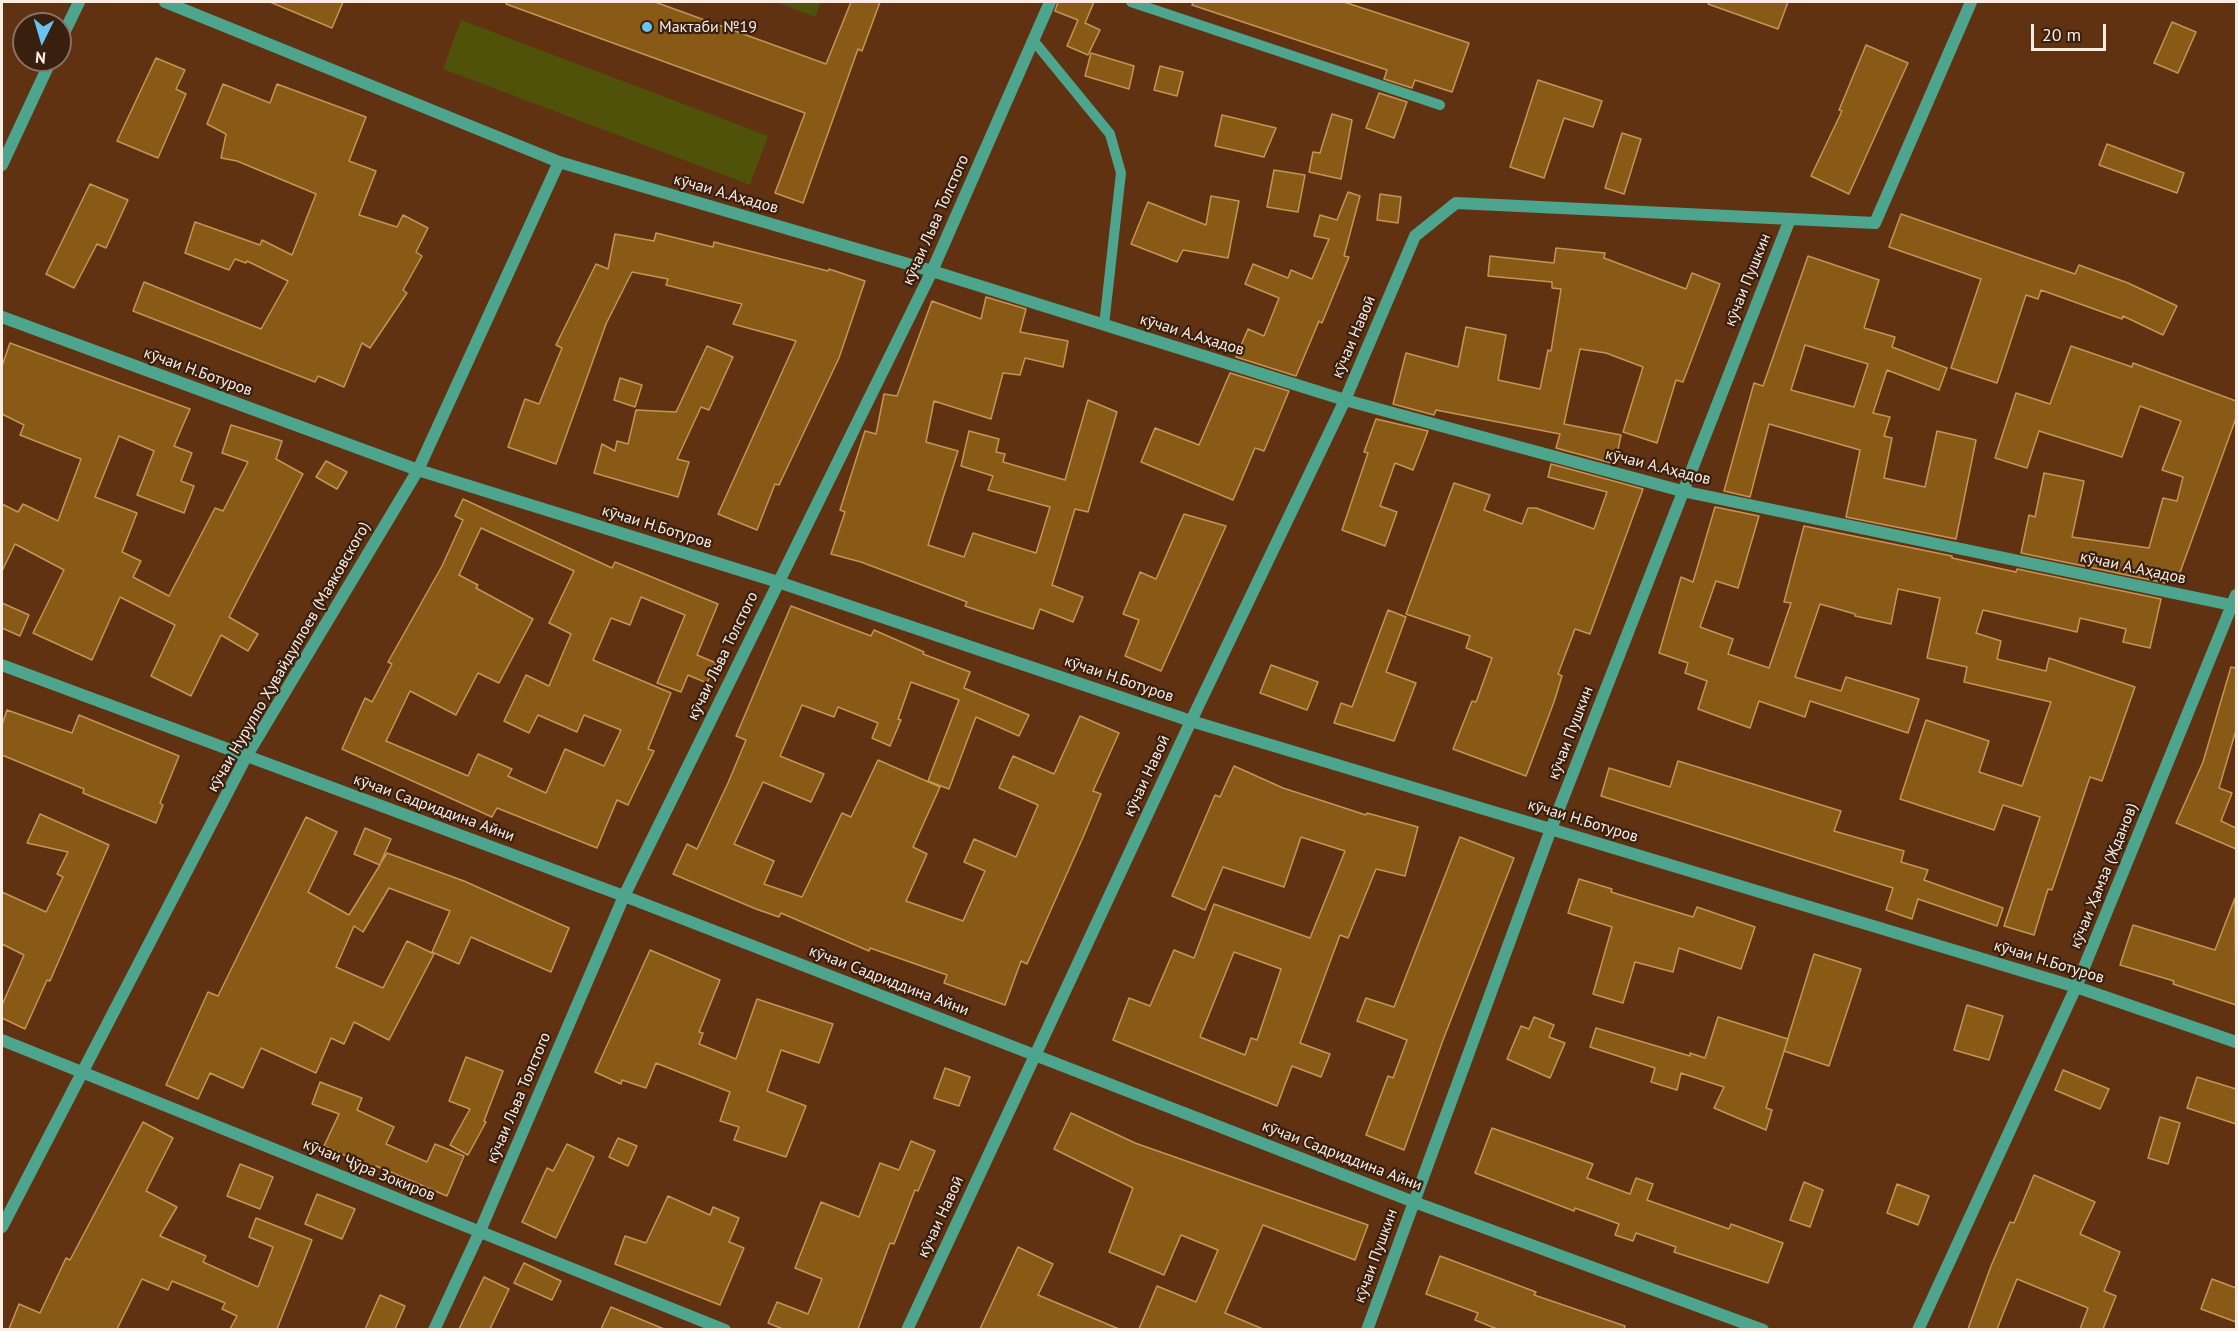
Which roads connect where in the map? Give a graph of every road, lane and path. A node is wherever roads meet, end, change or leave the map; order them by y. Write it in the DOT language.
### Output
graph roads {
  1 [pos="79,2"];
  2 [pos="165,2"];
  3 [pos="1050,2"];
  4 [pos="1131,2"];
  5 [pos="1971,2"];
  6 [pos="72,16"];
  7 [pos="1033,40"];
  8 [pos="45,72"];
  9 [pos="1440,105"];
  10 [pos="559,162"];
  11 [pos="2,165"];
  12 [pos="1790,219"];
  13 [pos="933,271"];
  14 [pos="2,317"];
  15 [pos="1104,325"];
  16 [pos="1345,400"];
  17 [pos="418,470"];
  18 [pos="1682,491"];
  19 [pos="778,582"];
  20 [pos="2235,602"];
  21 [pos="2,665"];
  22 [pos="1191,721"];
  23 [pos="246,757"];
  24 [pos="1551,829"];
  25 [pos="624,896"];
  26 [pos="2076,987"];
  27 [pos="2,1040"];
  28 [pos="2236,1042"];
  29 [pos="1035,1054"];
  30 [pos="82,1074"];
  31 [pos="1413,1202"];
  32 [pos="2,1227"];
  33 [pos="480,1231"];
  34 [pos="434,1329"];
  35 [pos="725,1329"];
  36 [pos="907,1329"];
  37 [pos="1366,1329"];
  38 [pos="1763,1329"];
  39 [pos="1918,1329"];
  1 -- 6 [label="street"];
  2 -- 10 [label="street, кӯчаи А.Аҳадов"];
  3 -- 7 [label="street, кӯчаи Льва Толстого"];
  4 -- 9 [label="lane"];
  5 -- 12 [label="street"];
  7 -- 13 [label="street, кӯчаи Льва Толстого"];
  7 -- 15 [label="lane"];
  8 -- 11 [label="street"];
  10 -- 13 [label="street, кӯчаи А.Аҳадов"];
  10 -- 17 [label="street, кӯчаи Нурулло Ҳувайдуллоев (Маяковского)"];
  12 -- 16 [label="street, кӯчаи Навоӣ"];
  12 -- 18 [label="street, кӯчаи Пушкин"];
  13 -- 15 [label="street, кӯчаи А.Аҳадов"];
  13 -- 19 [label="street, кӯчаи Льва Толстого"];
  14 -- 17 [label="street, кӯчаи Н.Ботуров"];
  15 -- 16 [label="street, кӯчаи А.Аҳадов"];
  16 -- 18 [label="street, кӯчаи А.Аҳадов"];
  16 -- 22 [label="street, кӯчаи Навоӣ"];
  17 -- 19 [label="street, кӯчаи Н.Ботуров"];
  17 -- 23 [label="street, кӯчаи Нурулло Ҳувайдуллоев (Маяковского)"];
  18 -- 20 [label="street, кӯчаи А.Аҳадов"];
  18 -- 24 [label="street, кӯчаи Пушкин"];
  19 -- 22 [label="street, кӯчаи Н.Ботуров"];
  19 -- 25 [label="street, кӯчаи Льва Толстого"];
  20 -- 26 [label="street, кӯчаи Ҳамза (Жданов)"];
  21 -- 23 [label="street, кӯчаи Садриддина Айни"];
  22 -- 24 [label="street, кӯчаи Н.Ботуров"];
  22 -- 29 [label="street, кӯчаи Навоӣ"];
  23 -- 25 [label="street, кӯчаи Садриддина Айни"];
  23 -- 30 [label="street, кӯчаи Нурулло Ҳувайдуллоев (Маяковского)"];
  24 -- 26 [label="street, кӯчаи Н.Ботуров"];
  24 -- 31 [label="street, кӯчаи Пушкин"];
  25 -- 29 [label="street, кӯчаи Садриддина Айни"];
  25 -- 33 [label="street, кӯчаи Льва Толстого"];
  26 -- 28 [label="street, кӯчаи Н.Ботуров"];
  26 -- 39 [label="street, кӯчаи Ҳамза (Жданов)"];
  27 -- 30 [label="street, кӯчаи Ҷӯра Зокиров"];
  29 -- 31 [label="street, кӯчаи Садриддина Айни"];
  29 -- 36 [label="street, кӯчаи Навоӣ"];
  30 -- 32 [label="street, кӯчаи Нурулло Ҳувайдуллоев (Маяковского)"];
  30 -- 33 [label="street, кӯчаи Ҷӯра Зокиров"];
  31 -- 37 [label="street, кӯчаи Пушкин"];
  31 -- 38 [label="street, кӯчаи Садриддина Айни"];
  33 -- 34 [label="street, кӯчаи Льва Толстого"];
  33 -- 35 [label="street, кӯчаи Ҷӯра Зокиров"];
}
